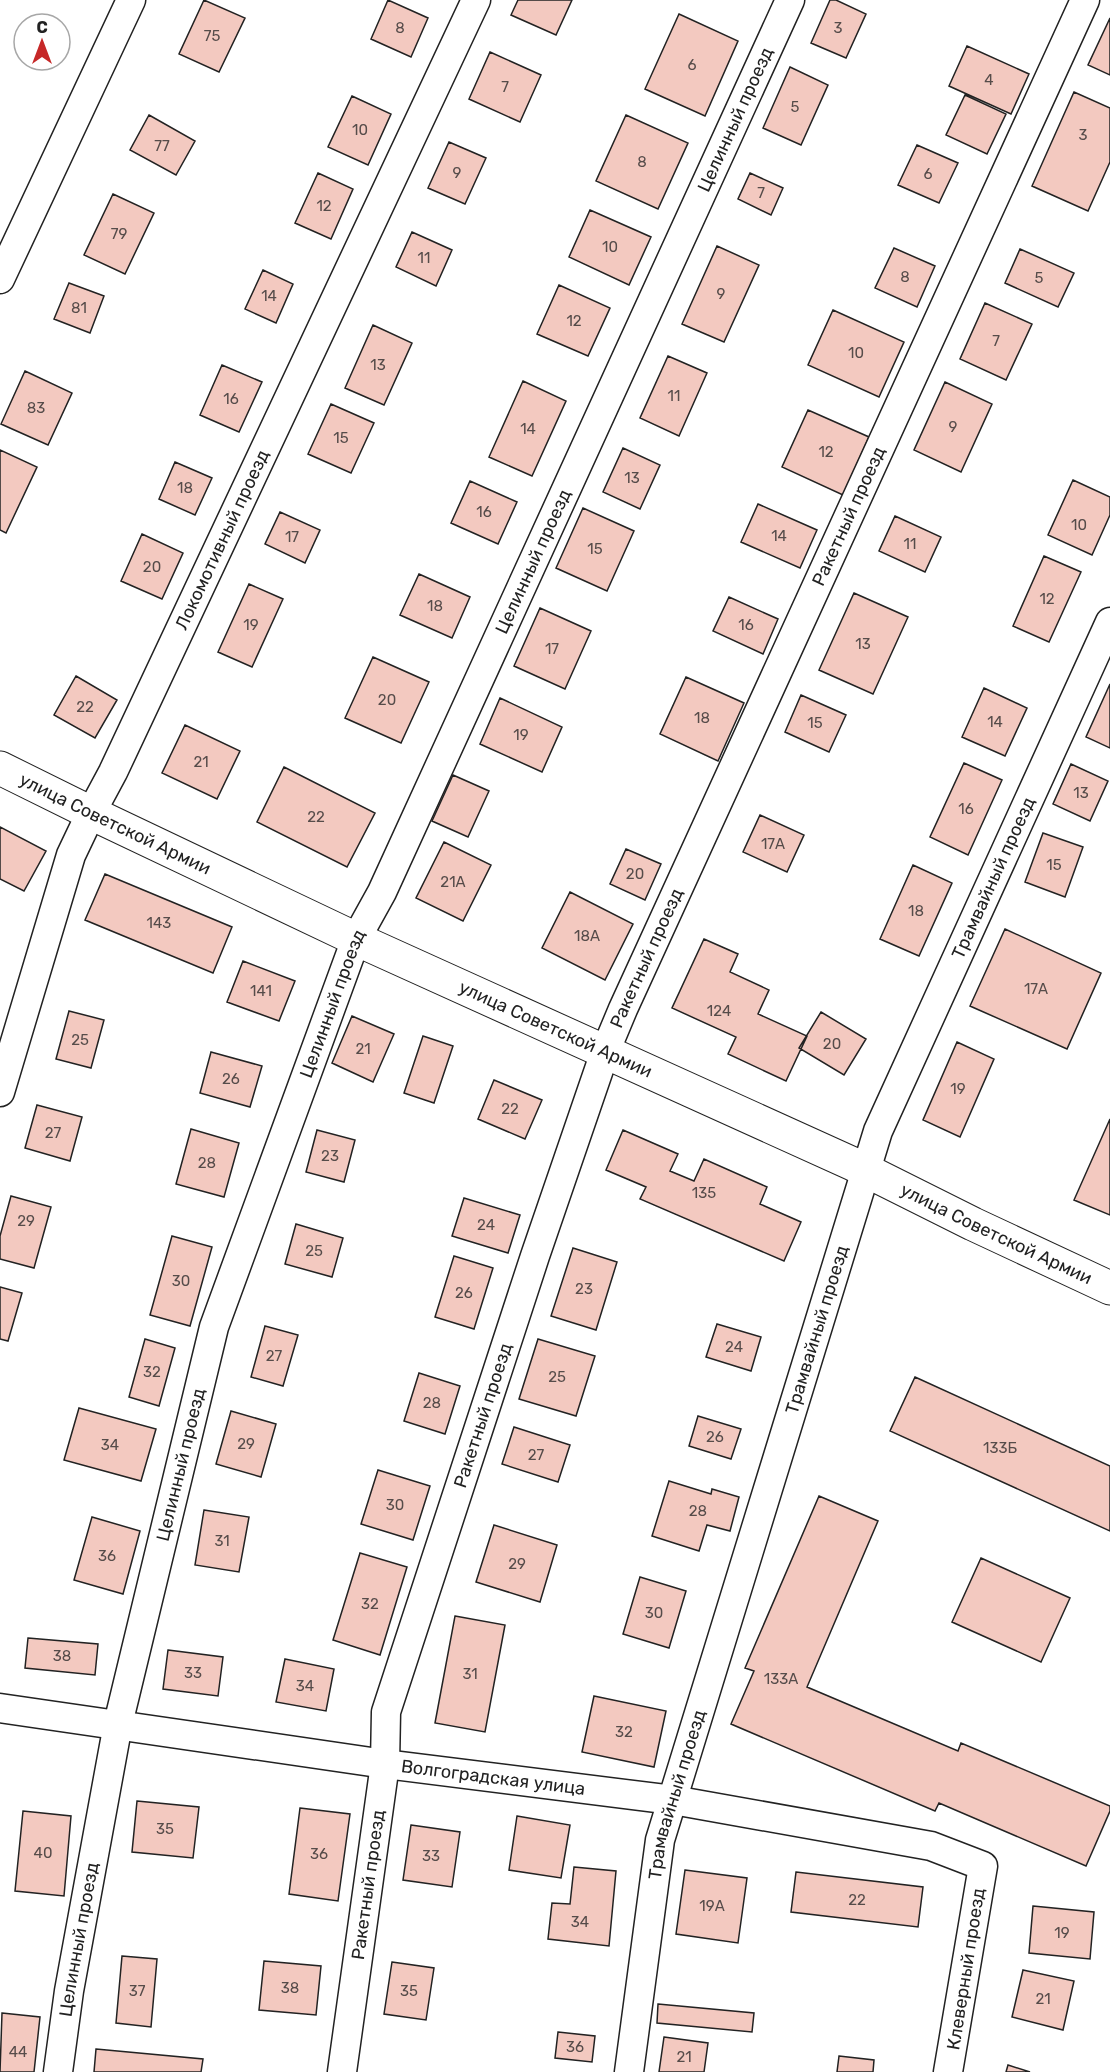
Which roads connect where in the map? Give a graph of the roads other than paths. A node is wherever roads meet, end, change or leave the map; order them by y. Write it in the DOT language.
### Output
graph roads {
  1 [pos="131,0"];
  2 [pos="476,0"];
  3 [pos="790,0"];
  4 [pos="1085,0"];
  5 [pos="0,279"];
  6 [pos="1110,622"];
  7 [pos="0,768"];
  8 [pos="91,813"];
  9 [pos="356,939"];
  10 [pos="605,1052"];
  11 [pos="0,1092"];
  12 [pos="866,1171"];
  13 [pos="1109,1285"];
  14 [pos="0,1708"];
  15 [pos="118,1724"];
  16 [pos="385,1764"];
  17 [pos="673,1800"];
  18 [pos="983,1866"];
  19 [pos="58,2072"];
  20 [pos="342,2072"];
  21 [pos="629,2072"];
  22 [pos="948,2072"];
  1 -- 5 [label="street"];
  2 -- 8 [label="street, Локомотивный проезд"];
  3 -- 9 [label="street, Целинный проезд"];
  4 -- 10 [label="street, Ракетный проезд"];
  6 -- 12 [label="street, Трамвайный проезд"];
  7 -- 8 [label="street, улица Советской Армии"];
  8 -- 9 [label="street, улица Советской Армии"];
  8 -- 11 [label="street, Локомотивный проезд"];
  9 -- 10 [label="street, улица Советской Армии"];
  9 -- 15 [label="street, Целинный проезд"];
  10 -- 12 [label="street, улица Советской Армии"];
  10 -- 16 [label="street, Ракетный проезд"];
  12 -- 13 [label="street, улица Советской Армии"];
  12 -- 17 [label="street, Трамвайный проезд"];
  14 -- 15 [label="street, Волгоградская улица"];
  15 -- 16 [label="street, Волгоградская улица"];
  15 -- 19 [label="street, Целинный проезд"];
  16 -- 17 [label="street, Волгоградская улица"];
  16 -- 20 [label="street, Ракетный проезд"];
  17 -- 18 [label="street, Волгоградская улица"];
  17 -- 21 [label="street, Трамвайный проезд"];
  18 -- 22 [label="street, Клеверный проезд"];
}
